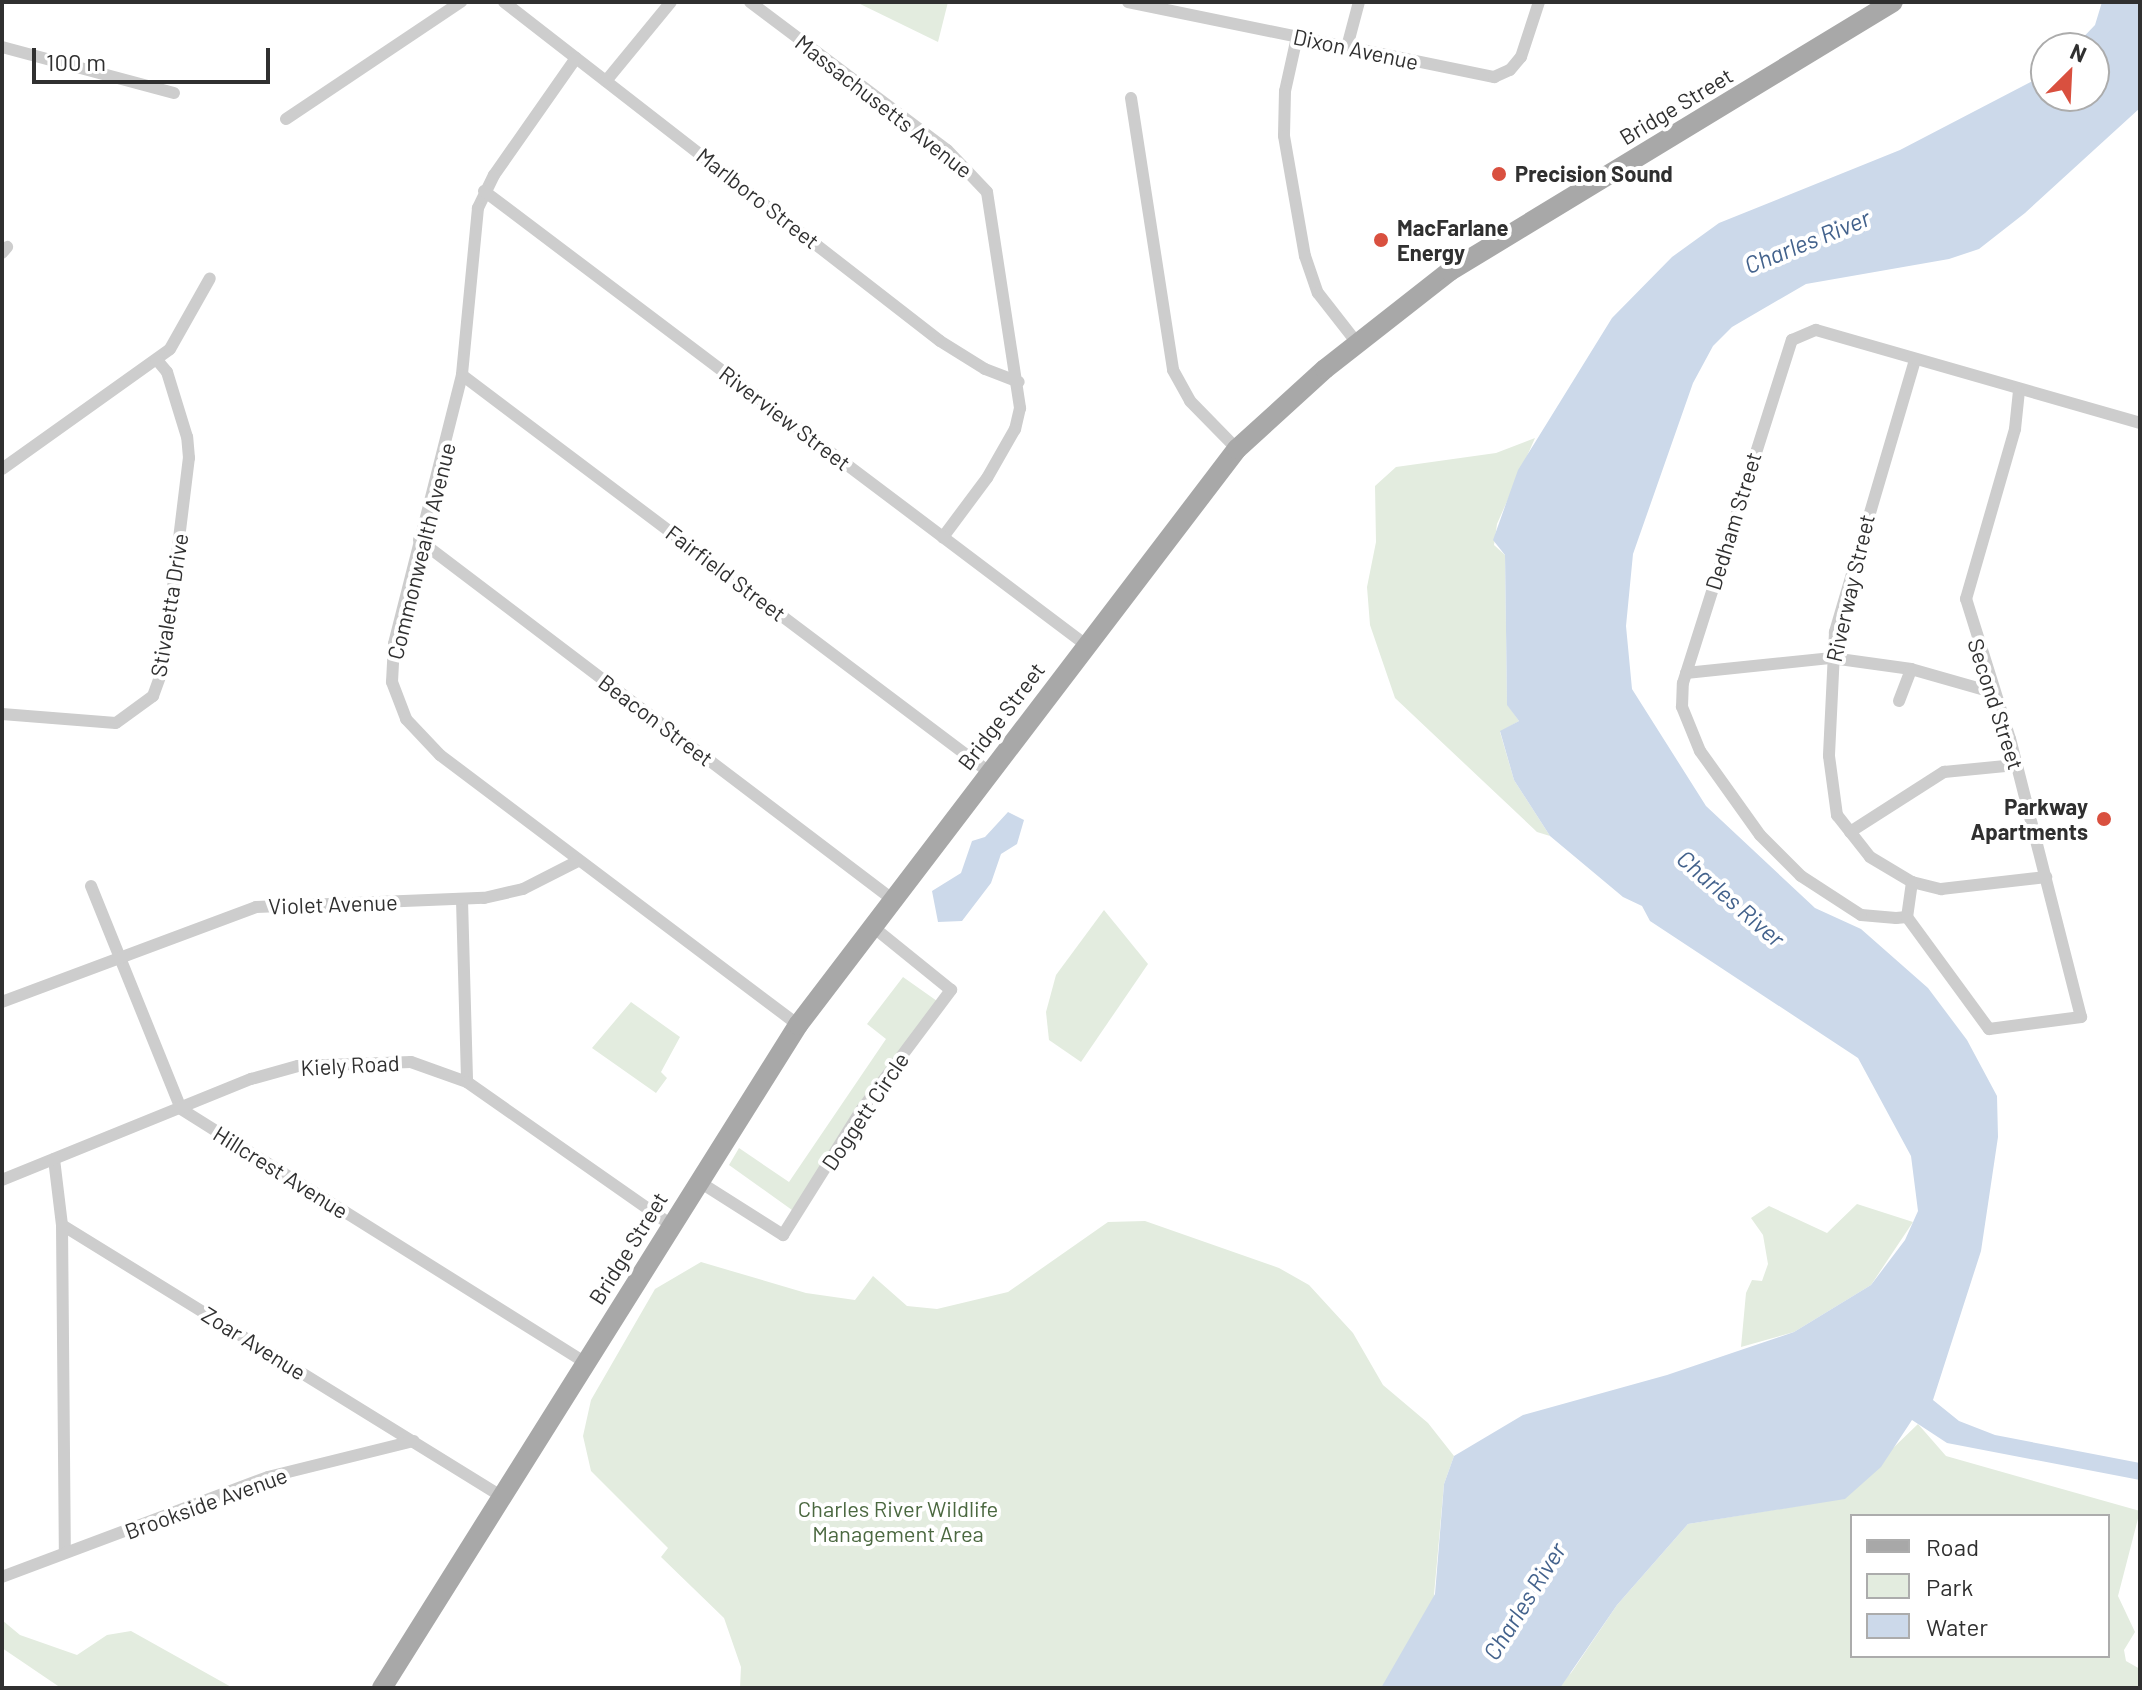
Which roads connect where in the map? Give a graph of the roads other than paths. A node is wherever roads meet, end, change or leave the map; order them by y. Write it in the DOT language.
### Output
graph roads {
  1 [pos="461,2"];
  2 [pos="504,2"];
  3 [pos="671,2"];
  4 [pos="750,2"];
  5 [pos="1128,2"];
  6 [pos="1359,2"];
  7 [pos="1539,2"];
  8 [pos="1893,2"];
  9 [pos="1297,37"];
  10 [pos="2,47"];
  11 [pos="1347,47"];
  12 [pos="576,58"];
  13 [pos="606,81"];
  14 [pos="174,93"];
  15 [pos="1131,98"];
  16 [pos="286,119"];
  17 [pos="484,191"];
  18 [pos="210,278"];
  19 [pos="1357,343"];
  20 [pos="157,360"];
  21 [pos="1915,360"];
  22 [pos="462,375"];
  23 [pos="1019,382"];
  24 [pos="2019,392"];
  25 [pos="2140,423"];
  26 [pos="1237,449"];
  27 [pos="2,469"];
  28 [pos="943,537"];
  29 [pos="419,540"];
  30 [pos="1086,645"];
  31 [pos="1832,658"];
  32 [pos="1911,669"];
  33 [pos="1686,673"];
  34 [pos="1992,692"];
  35 [pos="1899,701"];
  36 [pos="2,714"];
  37 [pos="2016,765"];
  38 [pos="989,772"];
  39 [pos="1850,832"];
  40 [pos="578,861"];
  41 [pos="2046,877"];
  42 [pos="1912,882"];
  43 [pos="91,886"];
  44 [pos="892,899"];
  45 [pos="462,900"];
  46 [pos="1907,917"];
  47 [pos="872,926"];
  48 [pos="119,961"];
  49 [pos="2,1002"];
  50 [pos="798,1025"];
  51 [pos="467,1082"];
  52 [pos="181,1109"];
  53 [pos="54,1159"];
  54 [pos="2,1180"];
  55 [pos="698,1181"];
  56 [pos="670,1224"];
  57 [pos="62,1225"];
  58 [pos="586,1363"];
  59 [pos="414,1441"];
  60 [pos="501,1496"];
  61 [pos="65,1550"];
  62 [pos="2,1577"];
  63 [pos="382,1688"];
  1 -- 16 [label="street"];
  2 -- 12 [label="street, Marlboro Street"];
  3 -- 13 [label="street"];
  4 -- 23 [label="street, Massachusetts Avenue"];
  5 -- 9 [label="street, Dixon Avenue"];
  6 -- 11 [label="street"];
  7 -- 11 [label="street, Dixon Avenue"];
  8 -- 19 [label="main road, Bridge Street"];
  9 -- 11 [label="street, Dixon Avenue"];
  9 -- 19 [label="street"];
  10 -- 14 [label="street"];
  12 -- 13 [label="street, Marlboro Street"];
  12 -- 17 [label="street, Commonwealth Avenue"];
  13 -- 23 [label="street, Marlboro Street"];
  15 -- 26 [label="street"];
  17 -- 22 [label="street, Commonwealth Avenue"];
  17 -- 28 [label="street, Riverview Street"];
  18 -- 20 [label="street"];
  19 -- 26 [label="main road, Bridge Street"];
  20 -- 27 [label="street"];
  20 -- 36 [label="street, Stivaletta Drive"];
  21 -- 24 [label="street, Dedham Street"];
  21 -- 31 [label="street, Riverway Street"];
  21 -- 33 [label="street, Dedham Street"];
  22 -- 29 [label="street, Commonwealth Avenue"];
  22 -- 38 [label="street, Fairfield Street"];
  23 -- 28 [label="street, Massachusetts Avenue"];
  24 -- 25 [label="street, Dedham Street"];
  24 -- 34 [label="street, Second Street"];
  26 -- 30 [label="main road, Bridge Street"];
  28 -- 30 [label="street, Riverview Street"];
  29 -- 40 [label="street, Commonwealth Avenue"];
  29 -- 44 [label="street, Beacon Street"];
  30 -- 38 [label="main road, Bridge Street"];
  31 -- 32 [label="street"];
  31 -- 33 [label="street"];
  31 -- 39 [label="street, Riverway Street"];
  32 -- 34 [label="street"];
  32 -- 35 [label="street"];
  33 -- 46 [label="street, Dedham Street"];
  34 -- 37 [label="street, Second Street"];
  37 -- 39 [label="street"];
  37 -- 41 [label="street, Second Street"];
  38 -- 44 [label="main road, Bridge Street"];
  39 -- 42 [label="street, Riverway Street"];
  40 -- 45 [label="street, Violet Avenue"];
  40 -- 50 [label="street, Commonwealth Avenue"];
  41 -- 42 [label="street"];
  41 -- 46 [label="street, Second Street"];
  42 -- 46 [label="street"];
  43 -- 48 [label="street"];
  44 -- 47 [label="main road, Bridge Street"];
  45 -- 48 [label="street, Violet Avenue"];
  45 -- 51 [label="street"];
  47 -- 50 [label="main road, Bridge Street"];
  47 -- 55 [label="street, Doggett Circle"];
  48 -- 49 [label="street, Violet Avenue"];
  48 -- 52 [label="street"];
  50 -- 55 [label="main road, Bridge Street"];
  51 -- 52 [label="street, Kiely Road"];
  51 -- 56 [label="street, Kiely Road"];
  52 -- 53 [label="street, Kiely Road"];
  52 -- 58 [label="street, Hillcrest Avenue"];
  53 -- 54 [label="street, Kiely Road"];
  53 -- 57 [label="street"];
  55 -- 56 [label="main road, Bridge Street"];
  56 -- 58 [label="main road, Bridge Street"];
  57 -- 59 [label="street, Zoar Avenue"];
  57 -- 61 [label="street"];
  58 -- 60 [label="main road, Bridge Street"];
  59 -- 60 [label="street, Zoar Avenue"];
  59 -- 61 [label="street, Brookside Avenue"];
  60 -- 63 [label="main road, Bridge Street"];
  61 -- 62 [label="street, Brookside Avenue"];
}
